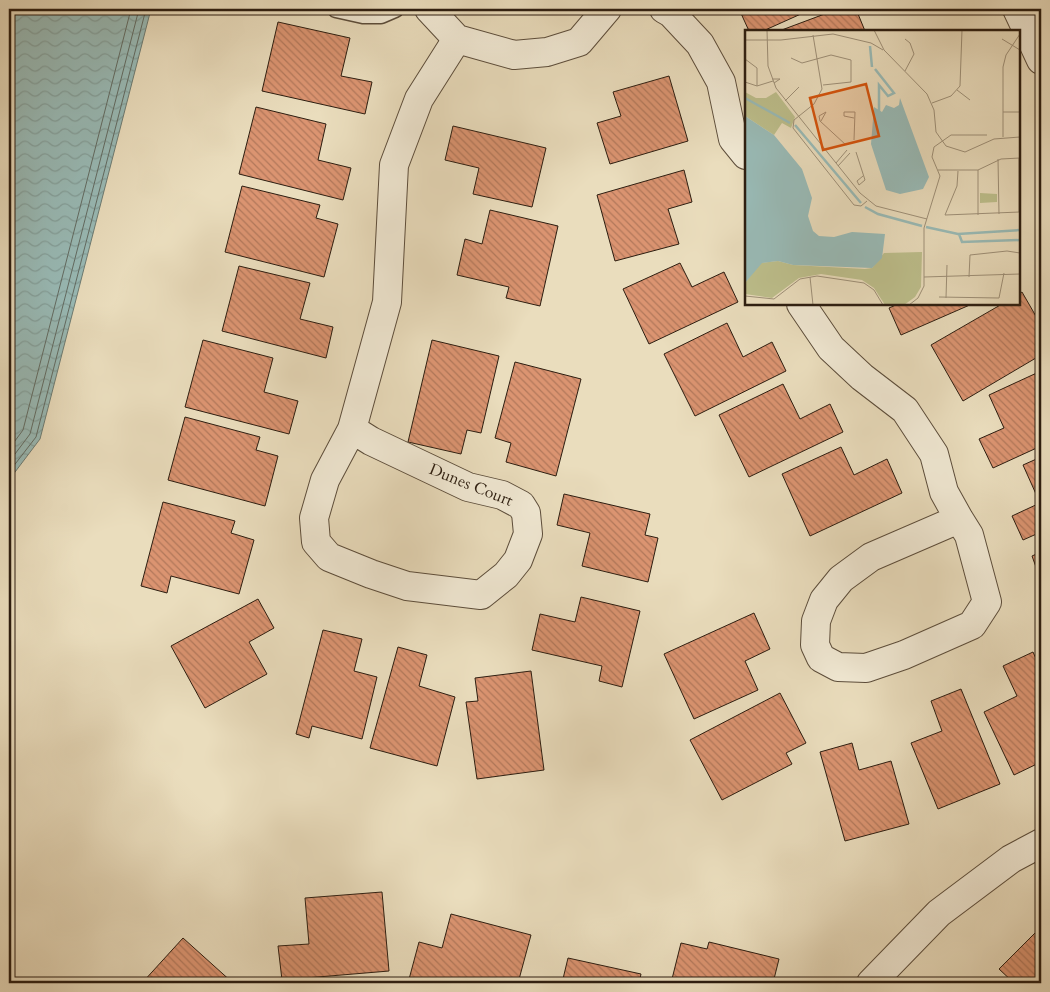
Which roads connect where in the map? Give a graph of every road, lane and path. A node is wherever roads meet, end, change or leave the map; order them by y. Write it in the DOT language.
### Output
graph roads {
  1 [pos="336,9"];
  2 [pos="395,9"];
  3 [pos="429,9"];
  4 [pos="607,9"];
  5 [pos="664,9"];
  6 [pos="1017,9"];
  7 [pos="457,39"];
  8 [pos="1041,60"];
  9 [pos="745,154"];
  10 [pos="802,305"];
  11 [pos="352,429"];
  12 [pos="959,518"];
  13 [pos="1041,843"];
  14 [pos="871,983"];
  1 -- 2 [label="lane"];
  3 -- 7 [label="street"];
  4 -- 7 [label="street"];
  5 -- 9 [label="street"];
  6 -- 8 [label="street"];
  7 -- 11 [label="street, Dunes Court"];
  10 -- 12 [label="street"];
  11 -- 11 [label="street, Dunes Court"];
  12 -- 12 [label="street"];
  13 -- 14 [label="street"];
}
